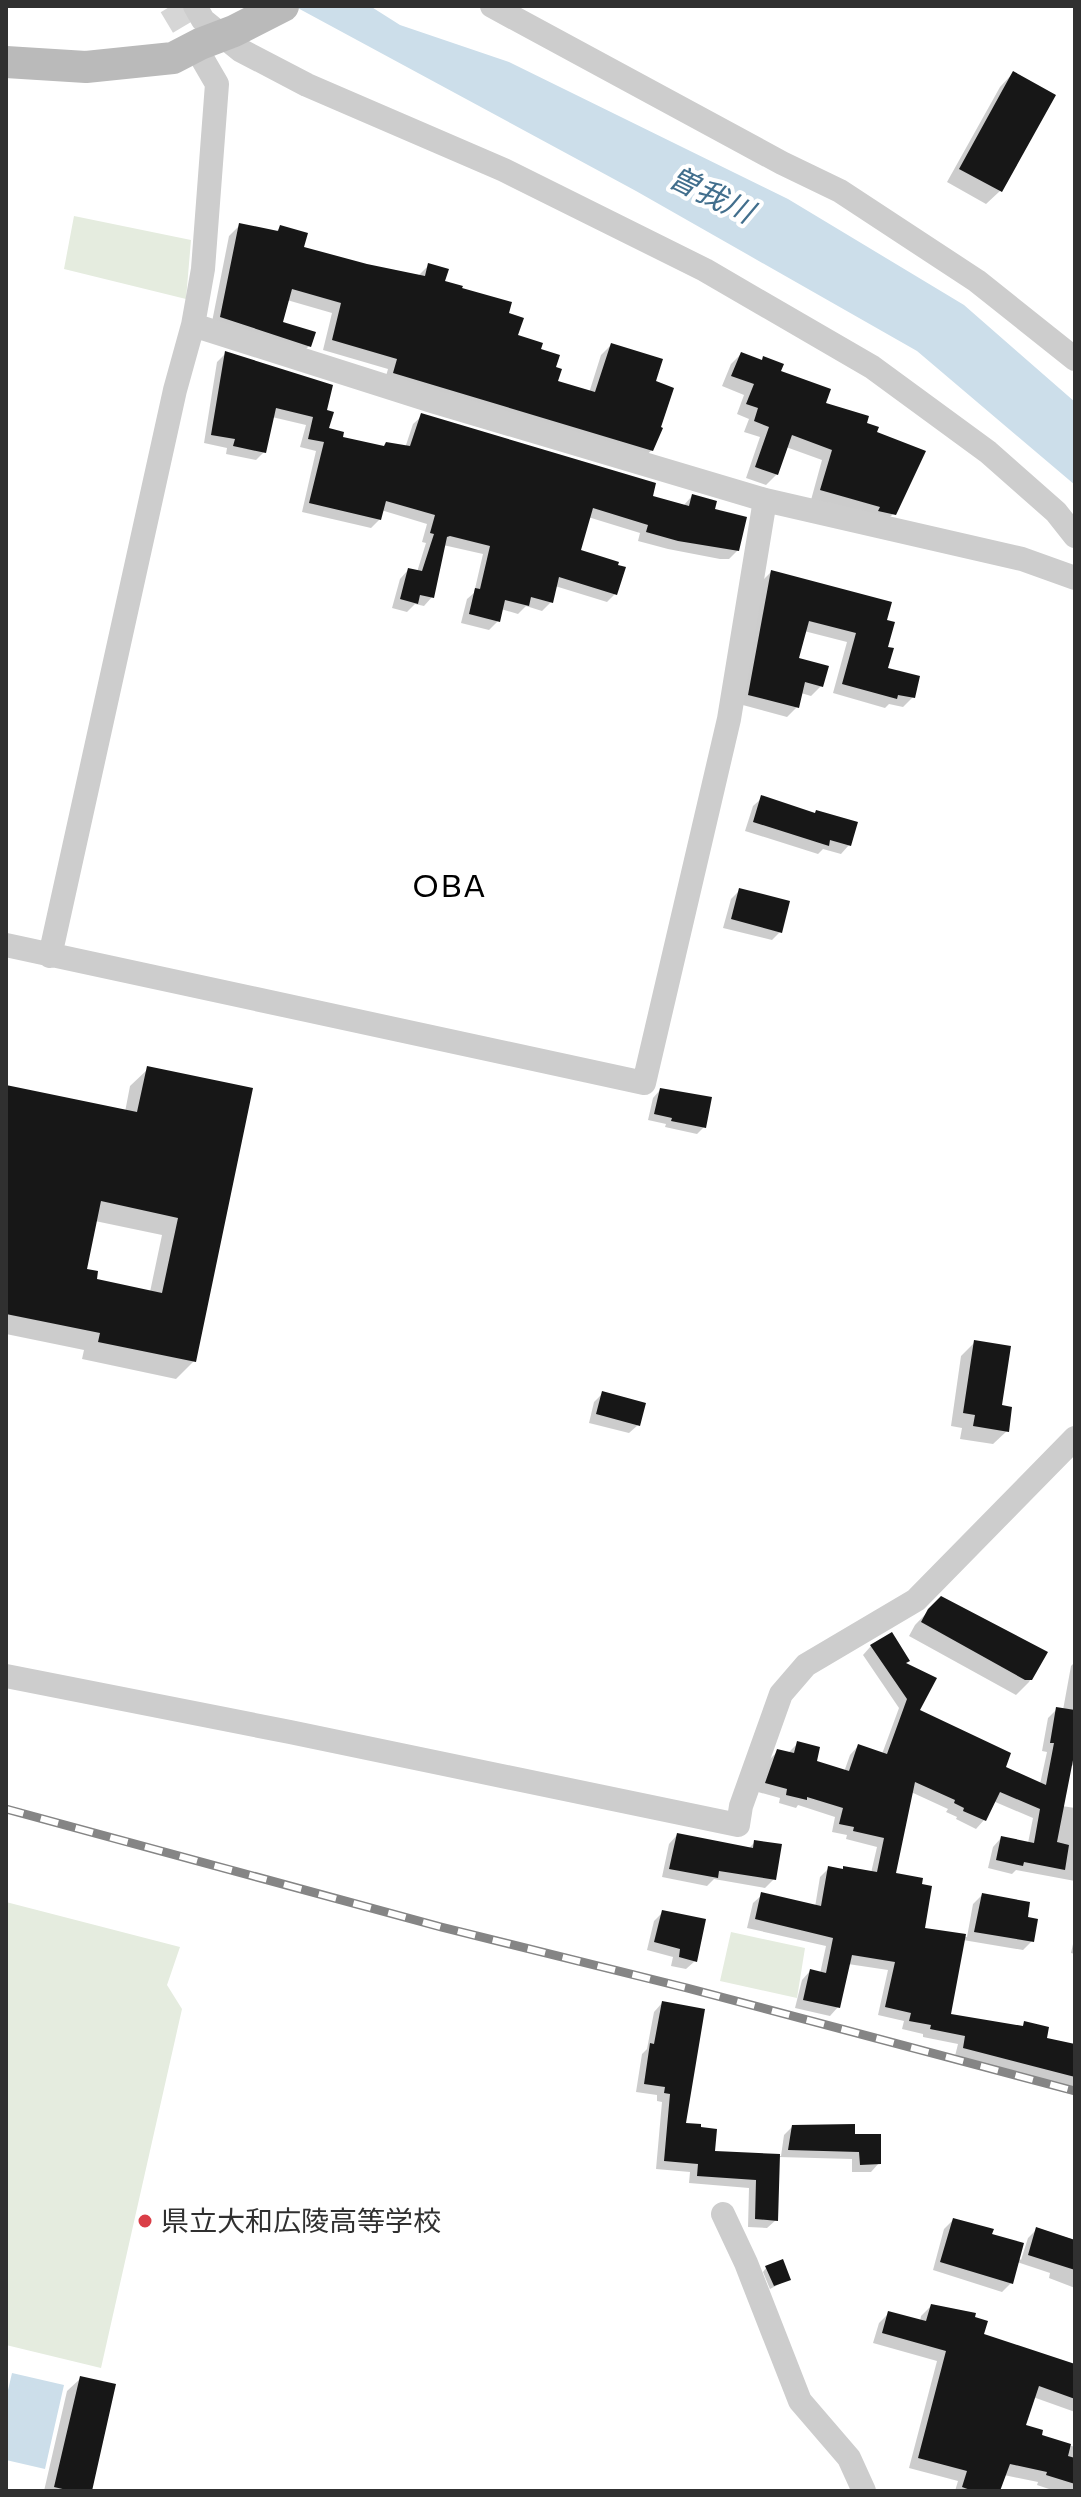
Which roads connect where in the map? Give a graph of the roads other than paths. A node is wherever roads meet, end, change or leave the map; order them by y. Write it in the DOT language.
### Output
graph roads {
  1 [pos="195,6"];
  2 [pos="283,6"];
  3 [pos="492,6"];
  4 [pos="218,40"];
  5 [pos="6,62"];
  6 [pos="193,325"];
  7 [pos="1075,359"];
  8 [pos="765,500"];
  9 [pos="1075,536"];
  10 [pos="1075,578"];
  11 [pos="6,945"];
  12 [pos="50,956"];
  13 [pos="1075,1438"];
  14 [pos="6,1676"];
  15 [pos="723,2214"];
  16 [pos="864,2491"];
  1 -- 4 [label="street"];
  2 -- 4 [label="main road"];
  3 -- 7 [label="street"];
  4 -- 5 [label="main road"];
  4 -- 6 [label="street"];
  4 -- 9 [label="street"];
  6 -- 8 [label="street"];
  6 -- 12 [label="street"];
  8 -- 10 [label="street"];
  8 -- 12 [label="street"];
  11 -- 12 [label="street"];
  13 -- 14 [label="street"];
  15 -- 16 [label="street"];
}
